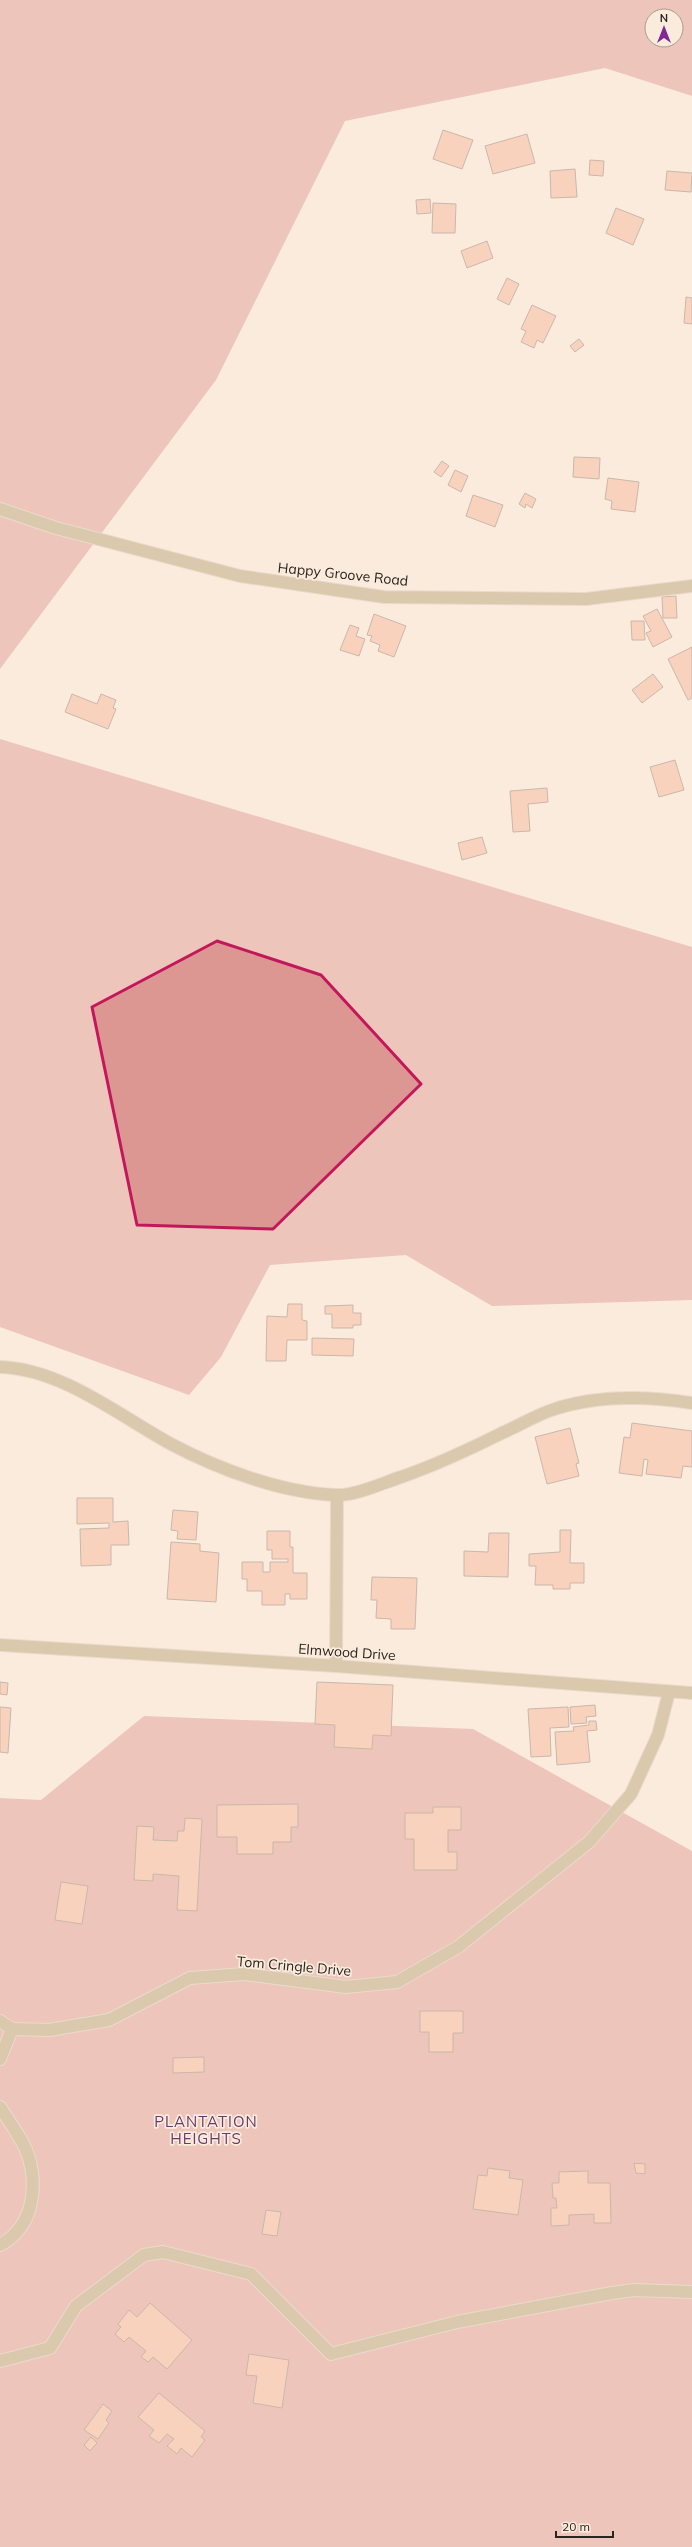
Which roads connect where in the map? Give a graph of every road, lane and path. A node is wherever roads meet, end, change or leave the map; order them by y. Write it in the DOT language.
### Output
graph roads {
  1 [pos="0,509"];
  2 [pos="692,586"];
  3 [pos="0,1367"];
  4 [pos="692,1403"];
  5 [pos="338,1496"];
  6 [pos="0,1645"];
  7 [pos="336,1666"];
  8 [pos="669,1692"];
  9 [pos="692,1693"];
  10 [pos="0,2021"];
  11 [pos="12,2029"];
  12 [pos="0,2059"];
  13 [pos="0,2107"];
  14 [pos="0,2245"];
  15 [pos="692,2292"];
  16 [pos="0,2361"];
  1 -- 2 [label="street, Happy Groove Road"];
  3 -- 5 [label="street"];
  4 -- 5 [label="street"];
  5 -- 7 [label="street"];
  6 -- 7 [label="street, Elmwood Drive"];
  7 -- 8 [label="street, Elmwood Drive"];
  8 -- 9 [label="street, Elmwood Drive"];
  8 -- 11 [label="street, Tom Cringle Drive"];
  10 -- 11 [label="street"];
  11 -- 12 [label="street"];
  13 -- 14 [label="street"];
  15 -- 16 [label="street"];
}
